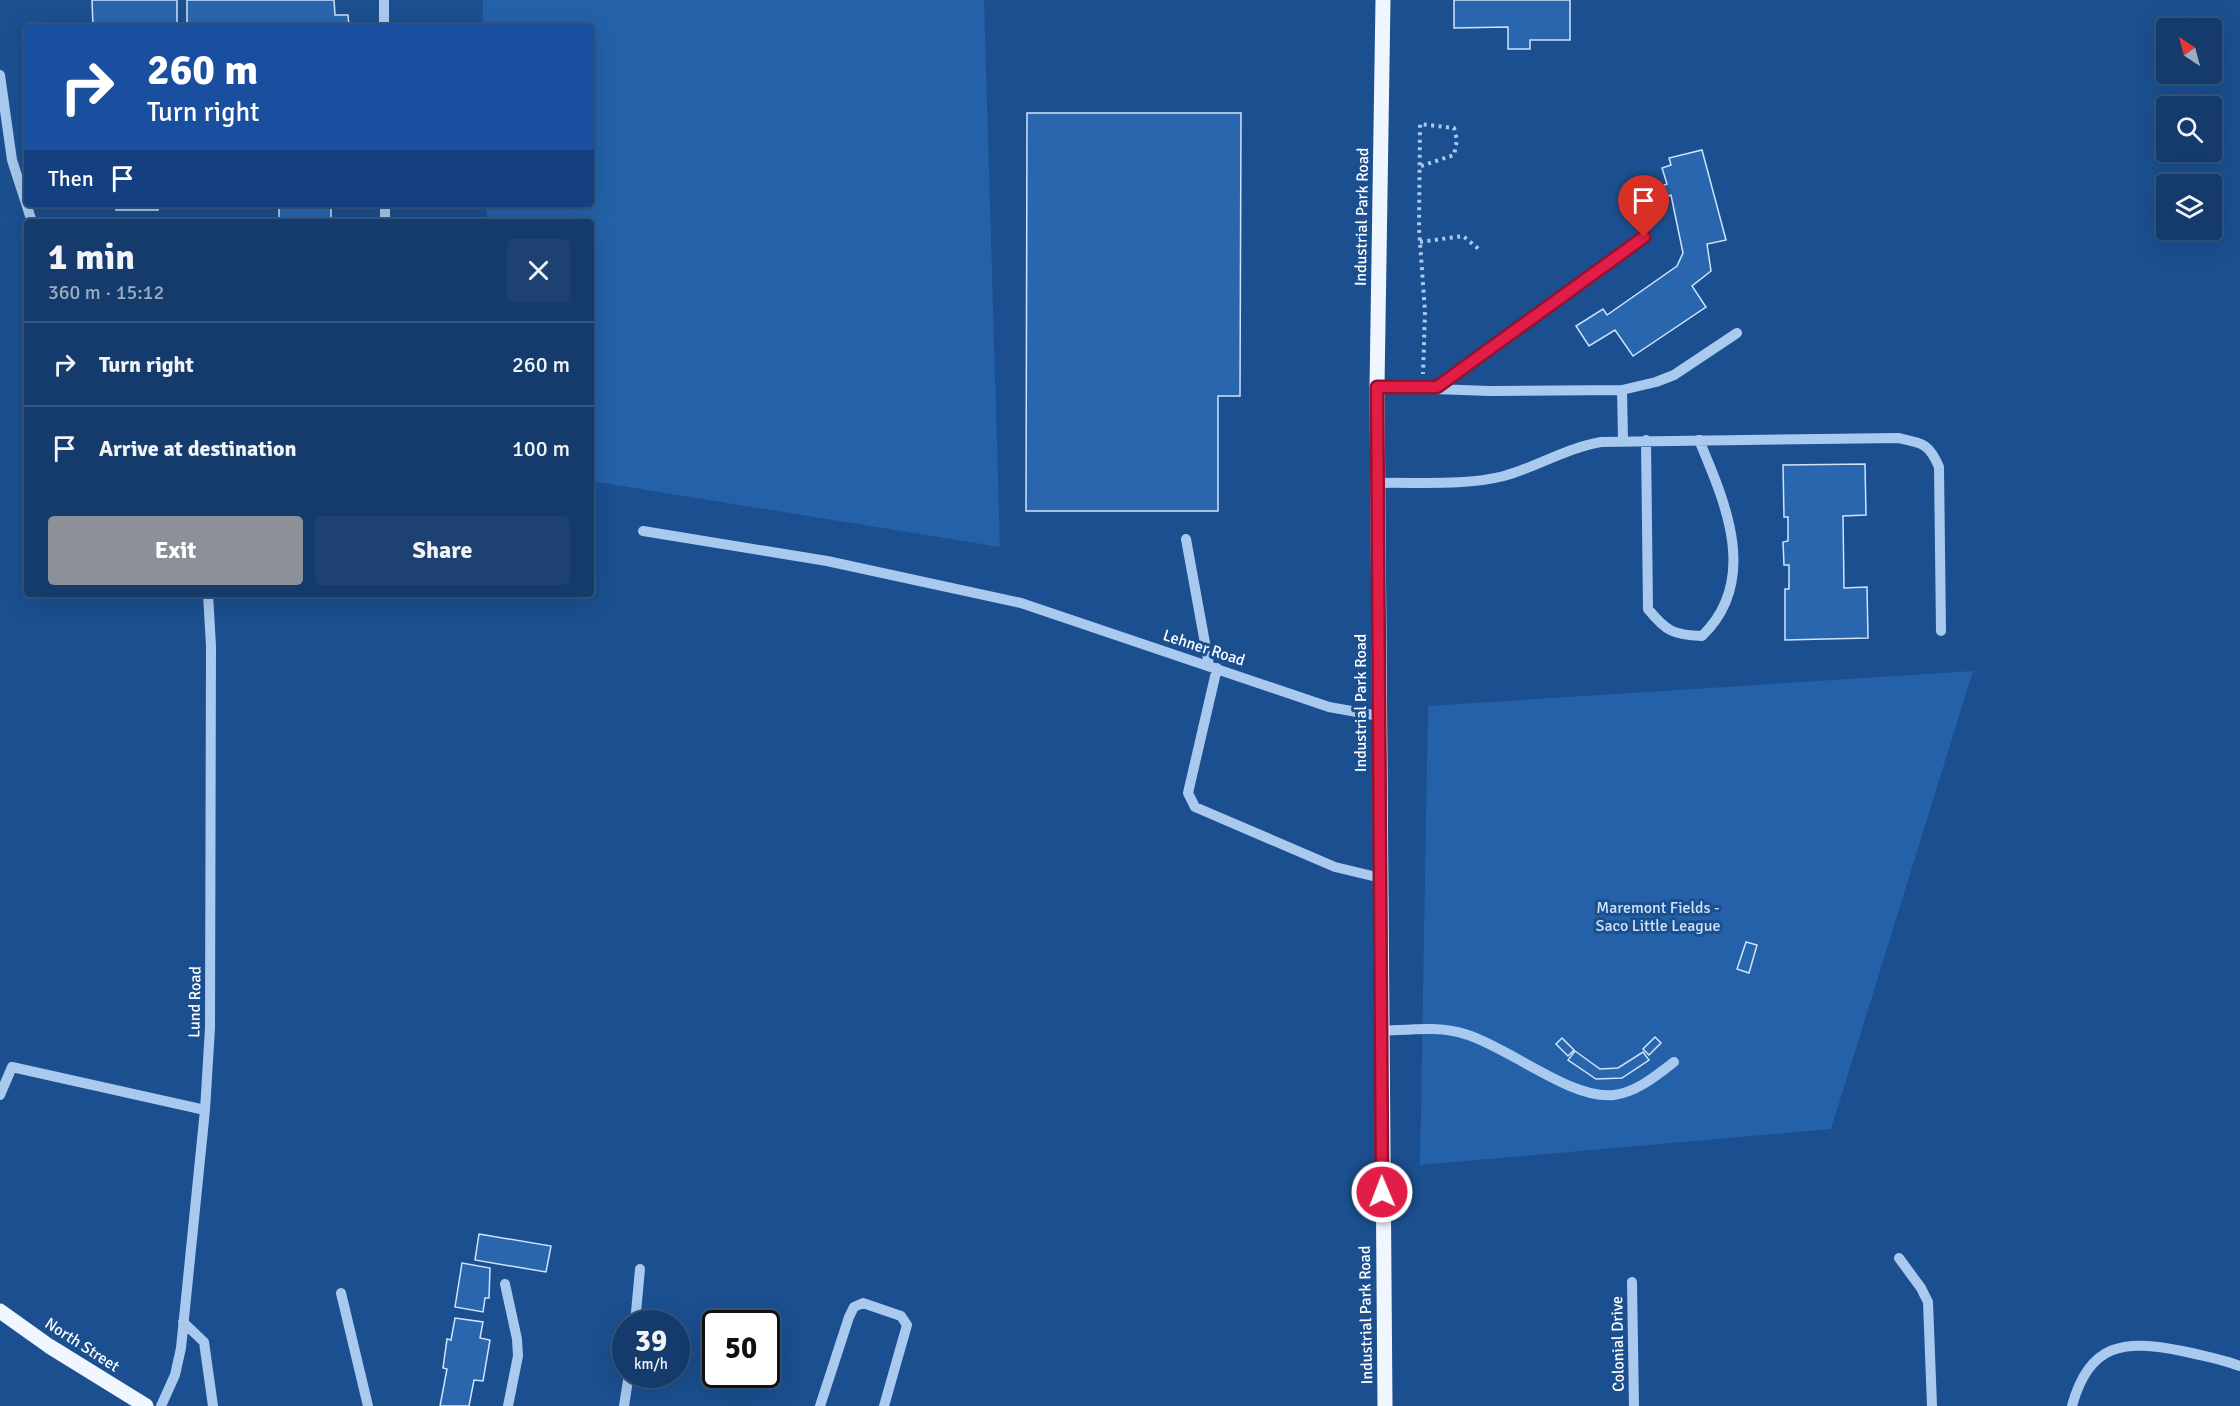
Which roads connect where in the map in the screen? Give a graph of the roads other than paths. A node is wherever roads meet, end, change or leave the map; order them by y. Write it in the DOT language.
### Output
graph roads {
  1 [pos="384,0"];
  2 [pos="1383,0"];
  3 [pos="384,24"];
  4 [pos="0,75"];
  5 [pos="24,197"];
  6 [pos="1644,237"];
  7 [pos="1737,333"];
  8 [pos="1377,387"];
  9 [pos="1437,387"];
  10 [pos="1622,390"];
  11 [pos="1646,440"];
  12 [pos="1699,440"];
  13 [pos="1623,441"];
  14 [pos="1378,483"];
  15 [pos="643,531"];
  16 [pos="1186,539"];
  17 [pos="208,597"];
  18 [pos="1941,631"];
  19 [pos="1213,667"];
  20 [pos="1380,716"];
  21 [pos="1381,878"];
  22 [pos="1381,1031"];
  23 [pos="1674,1062"];
  24 [pos="0,1095"];
  25 [pos="205,1110"];
  26 [pos="1899,1258"];
  27 [pos="640,1269"];
  28 [pos="1632,1282"];
  29 [pos="505,1284"];
  30 [pos="341,1293"];
  31 [pos="635,1310"];
  32 [pos="0,1311"];
  33 [pos="183,1322"];
  34 [pos="2240,1366"];
  35 [pos="627,1388"];
  36 [pos="146,1406"];
  37 [pos="161,1406"];
  38 [pos="213,1406"];
  39 [pos="368,1406"];
  40 [pos="508,1406"];
  41 [pos="624,1406"];
  42 [pos="820,1406"];
  43 [pos="884,1406"];
  44 [pos="1384,1406"];
  45 [pos="1634,1406"];
  46 [pos="1932,1406"];
  47 [pos="2072,1406"];
  1 -- 3 [label="street"];
  2 -- 8 [label="main road, Industrial Park Road"];
  4 -- 5 [label="street"];
  6 -- 9 [label="street"];
  7 -- 10 [label="street"];
  8 -- 9 [label="street"];
  8 -- 14 [label="main road, Industrial Park Road"];
  9 -- 10 [label="street"];
  10 -- 13 [label="street"];
  11 -- 12 [label="street"];
  11 -- 12 [label="street"];
  11 -- 13 [label="street"];
  12 -- 18 [label="street"];
  13 -- 14 [label="street"];
  14 -- 20 [label="main road, Industrial Park Road"];
  15 -- 19 [label="street, Lehner Road"];
  16 -- 19 [label="street"];
  17 -- 25 [label="street, Lund Road"];
  19 -- 20 [label="street, Lehner Road"];
  19 -- 21 [label="street"];
  20 -- 21 [label="main road, Industrial Park Road"];
  21 -- 22 [label="main road, Industrial Park Road"];
  22 -- 23 [label="street"];
  22 -- 44 [label="main road, Industrial Park Road"];
  24 -- 25 [label="street"];
  25 -- 33 [label="street, Lund Road"];
  26 -- 46 [label="street"];
  27 -- 31 [label="street"];
  28 -- 45 [label="street, Colonial Drive"];
  29 -- 40 [label="street"];
  30 -- 39 [label="street"];
  32 -- 36 [label="main road, North Street"];
  33 -- 37 [label="street, Lund Road"];
  33 -- 38 [label="street"];
  34 -- 47 [label="street"];
  35 -- 41 [label="street"];
  42 -- 43 [label="street"];
}
